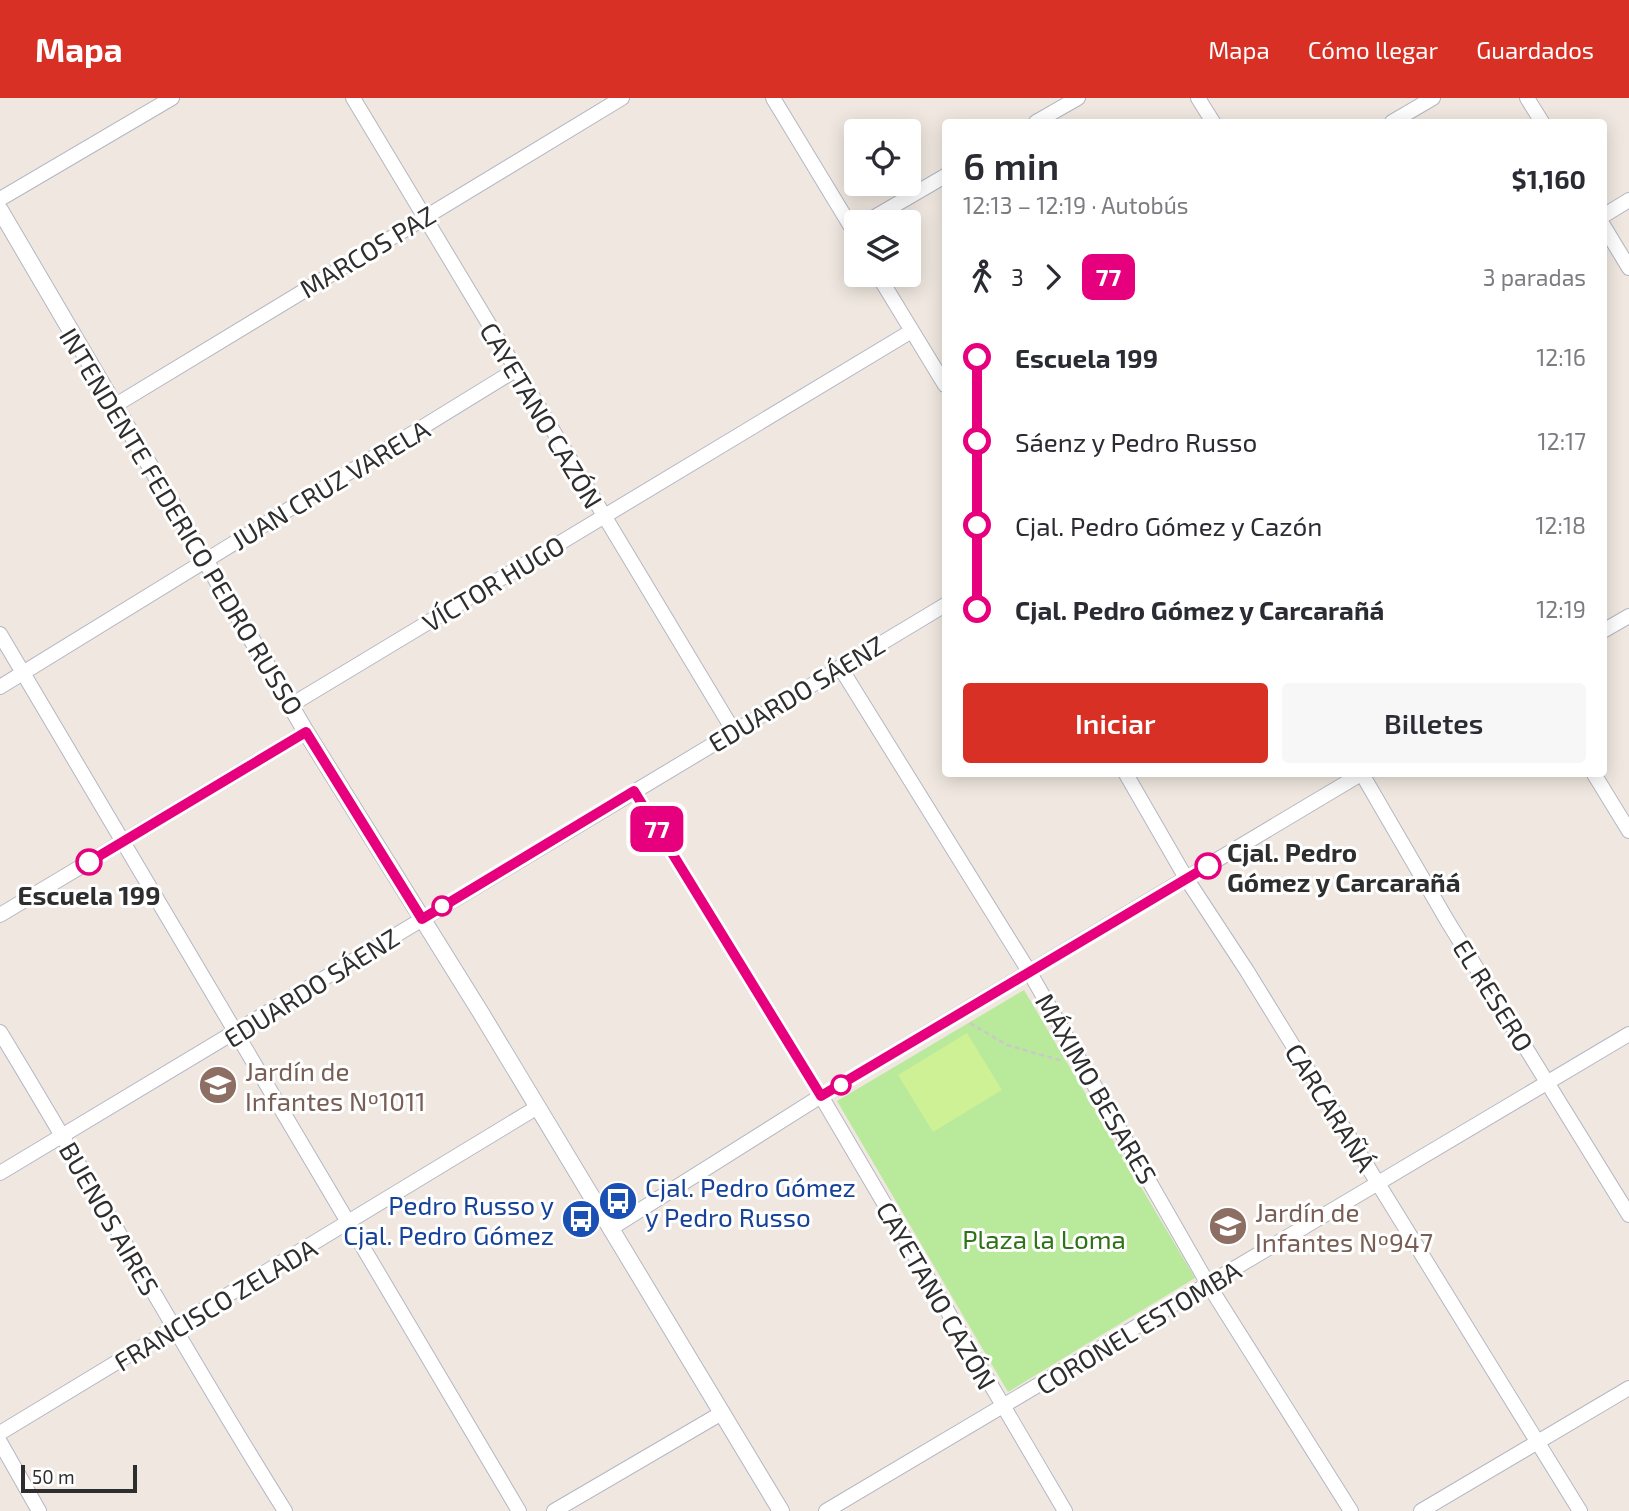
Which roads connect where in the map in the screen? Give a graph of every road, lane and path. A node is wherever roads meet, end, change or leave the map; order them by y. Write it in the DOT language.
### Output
graph roads {
  1 [pos="172,98"];
  2 [pos="353,98"];
  3 [pos="622,98"];
  4 [pos="773,98"];
  5 [pos="1078,98"];
  6 [pos="1198,98"];
  7 [pos="1433,98"];
  8 [pos="1527,98"];
  9 [pos="1041,119"];
  10 [pos="1211,119"];
  11 [pos="1397,119"];
  12 [pos="1540,119"];
  13 [pos="942,178"];
  14 [pos="0,200"];
  15 [pos="1629,200"];
  16 [pos="845,210"];
  17 [pos="889,210"];
  18 [pos="0,211"];
  19 [pos="1607,214"];
  20 [pos="422,217"];
  21 [pos="1607,232"];
  22 [pos="1629,268"];
  23 [pos="885,287"];
  24 [pos="910,331"];
  25 [pos="517,369"];
  26 [pos="942,380"];
  27 [pos="114,406"];
  28 [pos="602,517"];
  29 [pos="206,559"];
  30 [pos="942,607"];
  31 [pos="1629,616"];
  32 [pos="1607,629"];
  33 [pos="0,634"];
  34 [pos="839,667"];
  35 [pos="23,674"];
  36 [pos="0,687"];
  37 [pos="291,705"];
  38 [pos="733,730"];
  39 [pos="306,732"];
  40 [pos="1128,777"];
  41 [pos="1356,777"];
  42 [pos="1363,777"];
  43 [pos="1596,777"];
  44 [pos="634,791"];
  45 [pos="1628,829"];
  46 [pos="124,841"];
  47 [pos="1186,878"];
  48 [pos="0,915"];
  49 [pos="422,919"];
  50 [pos="1030,973"];
  51 [pos="958,1016"];
  52 [pos="0,1032"];
  53 [pos="237,1033"];
  54 [pos="1629,1034"];
  55 [pos="1087,1069"];
  56 [pos="1548,1082"];
  57 [pos="821,1096"];
  58 [pos="536,1108"];
  59 [pos="64,1136"];
  60 [pos="0,1173"];
  61 [pos="1378,1184"];
  62 [pos="1629,1215"];
  63 [pos="348,1223"];
  64 [pos="610,1229"];
  65 [pos="1208,1284"];
  66 [pos="175,1330"];
  67 [pos="1629,1388"];
  68 [pos="1003,1409"];
  69 [pos="720,1414"];
  70 [pos="0,1433"];
  71 [pos="0,1442"];
  72 [pos="1537,1442"];
  73 [pos="39,1511"];
  74 [pos="285,1511"];
  75 [pos="519,1511"];
  76 [pos="554,1511"];
  77 [pos="781,1511"];
  78 [pos="827,1511"];
  79 [pos="1065,1511"];
  80 [pos="1351,1511"];
  81 [pos="1420,1511"];
  82 [pos="1580,1511"];
  1 -- 14 [label="street"];
  2 -- 20 [label="street, CAYETANO CAZÓN"];
  3 -- 20 [label="street, MARCOS PAZ"];
  4 -- 16 [label="street"];
  5 -- 9 [label="street"];
  6 -- 10 [label="street"];
  7 -- 11 [label="street"];
  8 -- 12 [label="street"];
  13 -- 17 [label="street"];
  15 -- 19 [label="street"];
  18 -- 27 [label="street, INTENDENTE FEDERICO PEDRO RUSSO"];
  20 -- 25 [label="street, CAYETANO CAZÓN"];
  20 -- 27 [label="street, MARCOS PAZ"];
  21 -- 22 [label="street"];
  23 -- 24 [label="street"];
  24 -- 26 [label="street"];
  24 -- 28 [label="street, VÍCTOR HUGO"];
  25 -- 28 [label="street, CAYETANO CAZÓN"];
  25 -- 29 [label="street, JUAN CRUZ VARELA"];
  27 -- 29 [label="street, INTENDENTE FEDERICO PEDRO RUSSO"];
  28 -- 37 [label="street, VÍCTOR HUGO"];
  28 -- 38 [label="street, CAYETANO CAZÓN"];
  29 -- 35 [label="street, JUAN CRUZ VARELA"];
  29 -- 37 [label="street, INTENDENTE FEDERICO PEDRO RUSSO"];
  30 -- 34 [label="street, EDUARDO SÁENZ"];
  31 -- 32 [label="street"];
  33 -- 35 [label="street"];
  34 -- 38 [label="street, EDUARDO SÁENZ"];
  34 -- 50 [label="street, MÁXIMO BESARES"];
  35 -- 36 [label="street, JUAN CRUZ VARELA"];
  35 -- 46 [label="street"];
  37 -- 39 [label="street, INTENDENTE FEDERICO PEDRO RUSSO"];
  38 -- 44 [label="street, EDUARDO SÁENZ"];
  39 -- 46 [label="street"];
  39 -- 49 [label="street, INTENDENTE FEDERICO PEDRO RUSSO"];
  40 -- 47 [label="street, CARCARAÑÁ"];
  41 -- 47 [label="street"];
  42 -- 56 [label="street, EL RESERO"];
  43 -- 45 [label="street"];
  44 -- 49 [label="street, EDUARDO SÁENZ"];
  44 -- 57 [label="street, CAYETANO CAZÓN"];
  46 -- 48 [label="street"];
  46 -- 53 [label="street"];
  47 -- 50 [label="street"];
  47 -- 61 [label="street, CARCARAÑÁ"];
  49 -- 53 [label="street, EDUARDO SÁENZ"];
  49 -- 58 [label="street, INTENDENTE FEDERICO PEDRO RUSSO"];
  50 -- 51 [label="street"];
  50 -- 55 [label="street, MÁXIMO BESARES"];
  51 -- 55 [label="path"];
  51 -- 57 [label="street"];
  52 -- 59 [label="street, BUENOS AIRES"];
  53 -- 59 [label="street, EDUARDO SÁENZ"];
  53 -- 63 [label="street"];
  54 -- 56 [label="street, CORONEL ESTOMBA"];
  55 -- 65 [label="street, MÁXIMO BESARES"];
  56 -- 61 [label="street, CORONEL ESTOMBA"];
  56 -- 62 [label="street, EL RESERO"];
  57 -- 64 [label="street"];
  57 -- 68 [label="street, CAYETANO CAZÓN"];
  58 -- 63 [label="street, FRANCISCO ZELADA"];
  58 -- 64 [label="street, INTENDENTE FEDERICO PEDRO RUSSO"];
  59 -- 60 [label="street, EDUARDO SÁENZ"];
  59 -- 66 [label="street, BUENOS AIRES"];
  61 -- 65 [label="street, CORONEL ESTOMBA"];
  61 -- 72 [label="street, CARCARAÑÁ"];
  63 -- 66 [label="street, FRANCISCO ZELADA"];
  63 -- 75 [label="street"];
  64 -- 69 [label="street, INTENDENTE FEDERICO PEDRO RUSSO"];
  65 -- 68 [label="street, CORONEL ESTOMBA"];
  65 -- 80 [label="street, MÁXIMO BESARES"];
  66 -- 70 [label="street, FRANCISCO ZELADA"];
  66 -- 74 [label="street, BUENOS AIRES"];
  67 -- 72 [label="street"];
  68 -- 78 [label="street, CORONEL ESTOMBA"];
  68 -- 79 [label="street, CAYETANO CAZÓN"];
  69 -- 76 [label="street"];
  69 -- 77 [label="street, INTENDENTE FEDERICO PEDRO RUSSO"];
  71 -- 73 [label="street"];
  72 -- 81 [label="street"];
  72 -- 82 [label="street, CARCARAÑÁ"];
}
